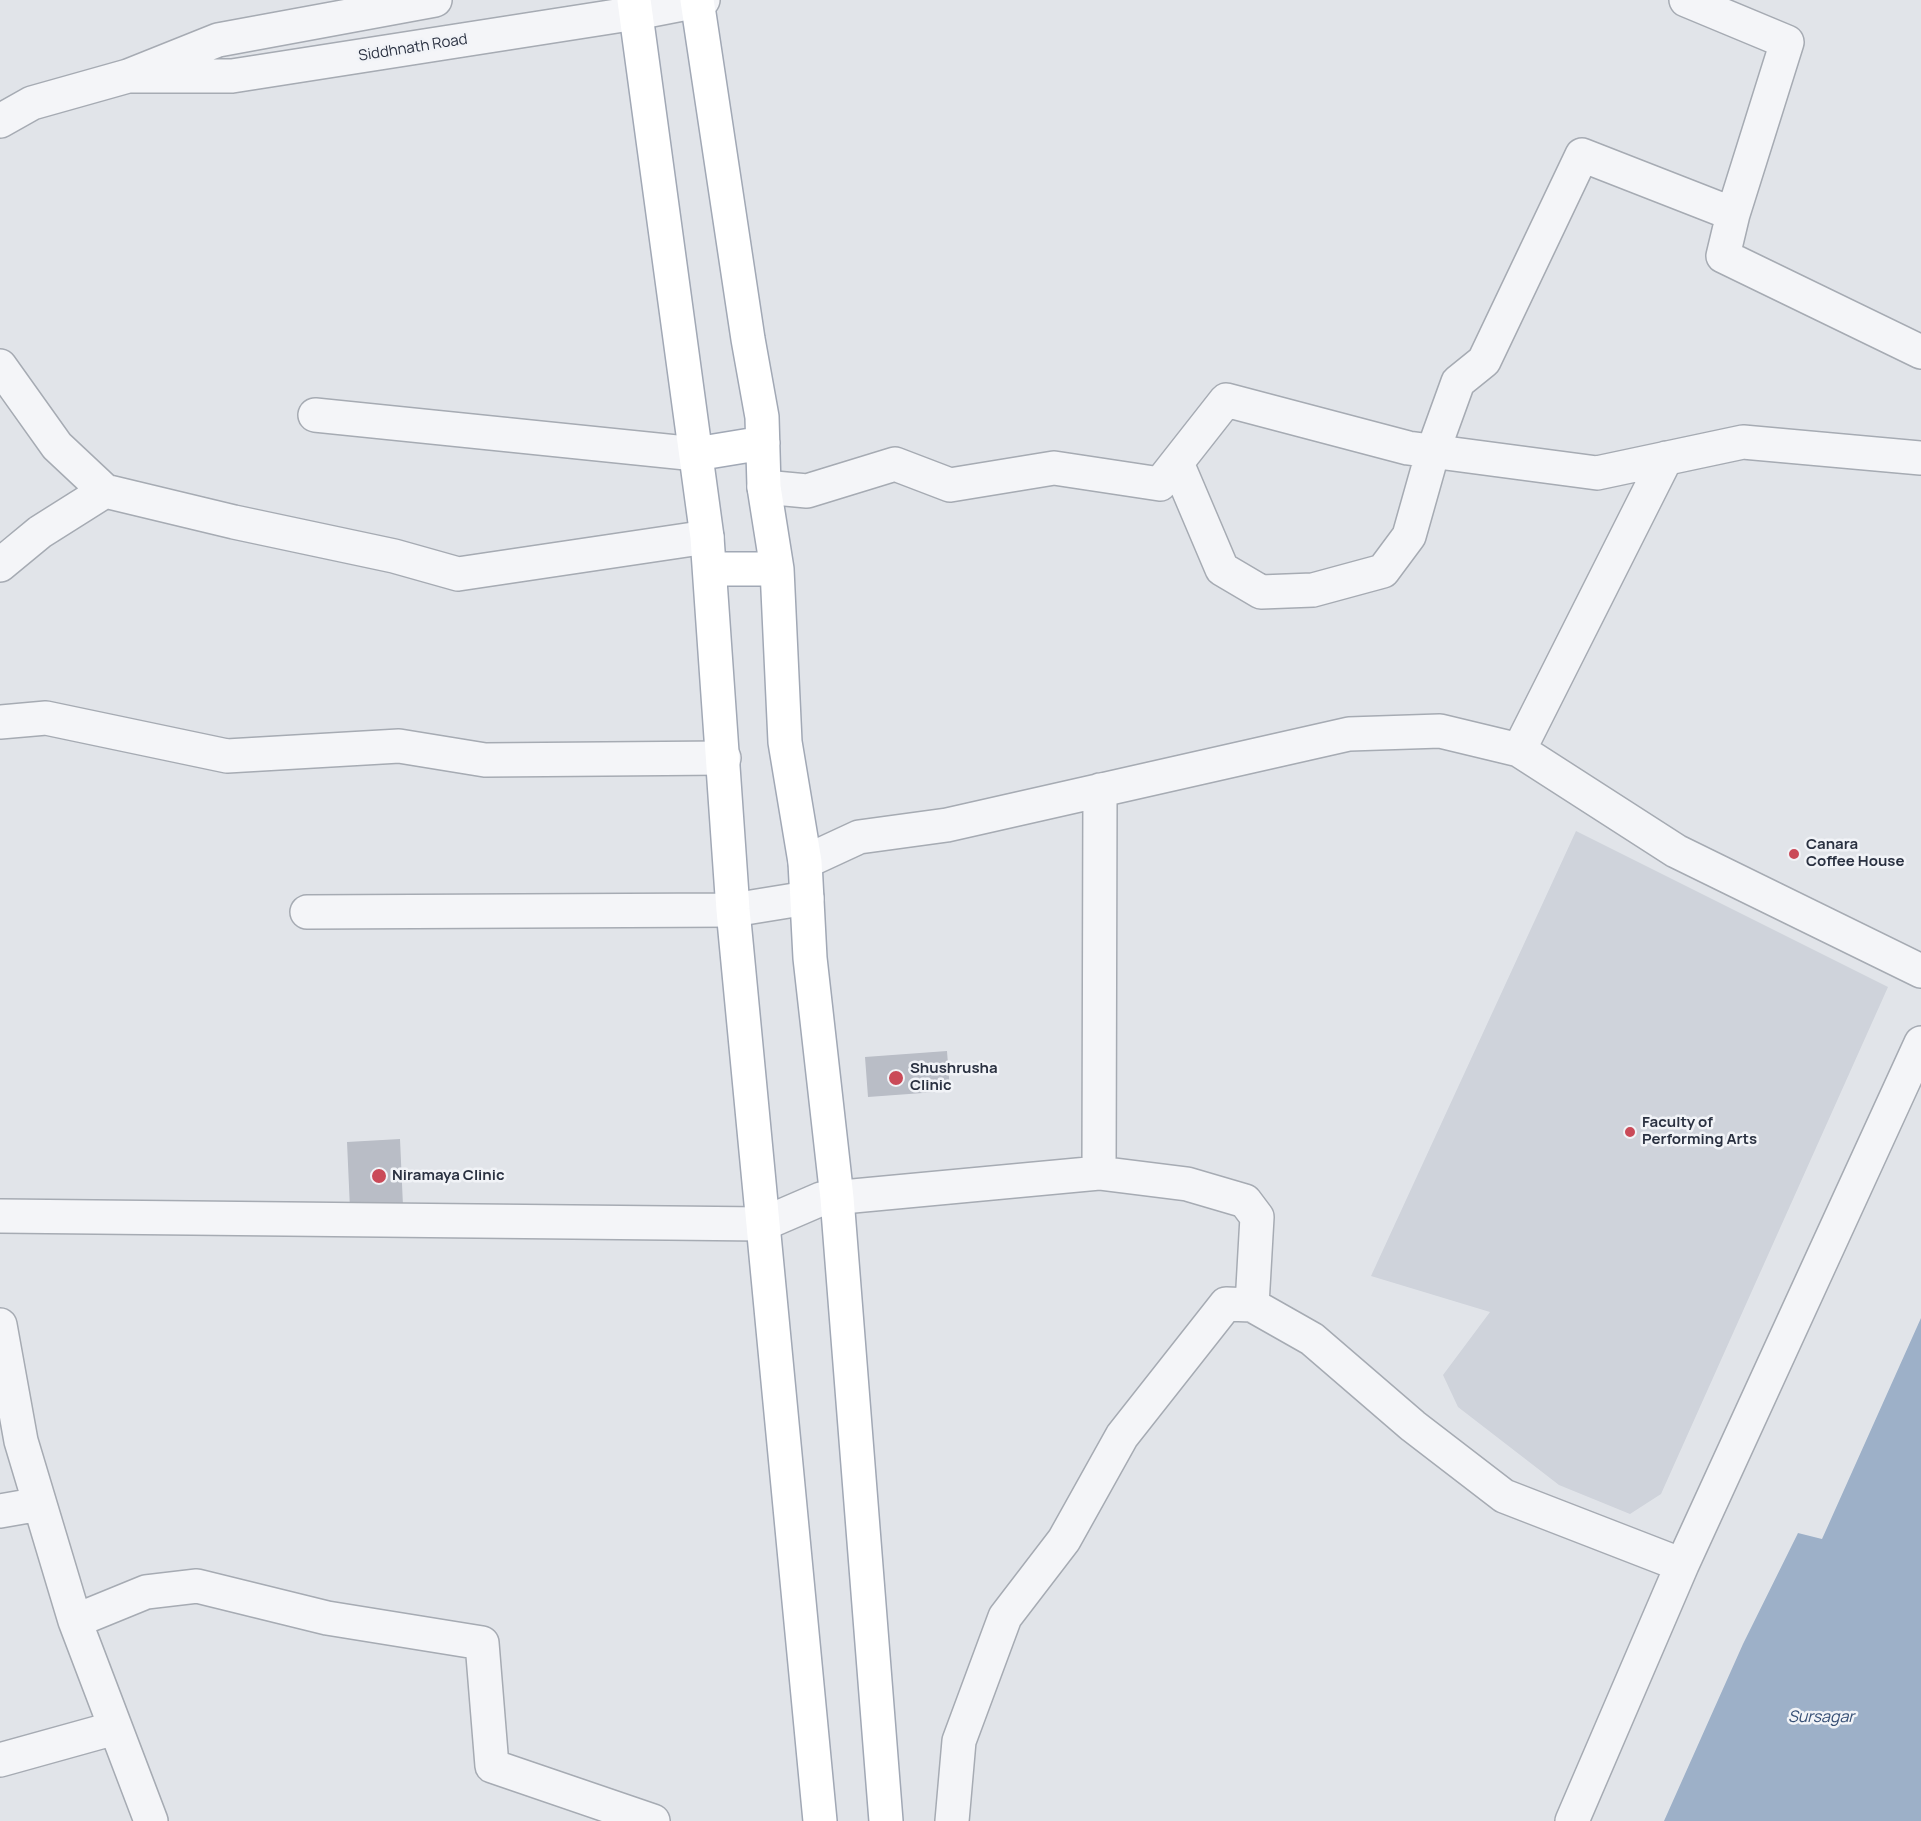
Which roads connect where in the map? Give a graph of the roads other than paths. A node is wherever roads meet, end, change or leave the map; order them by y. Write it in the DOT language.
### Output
graph roads {
  1 [pos="435,0"];
  2 [pos="1686,0"];
  3 [pos="699,1"];
  4 [pos="635,7"];
  5 [pos="128,76"];
  6 [pos="0,121"];
  7 [pos="1733,214"];
  8 [pos="1921,352"];
  9 [pos="0,366"];
  10 [pos="315,416"];
  11 [pos="763,443"];
  12 [pos="1433,451"];
  13 [pos="696,454"];
  14 [pos="1666,458"];
  15 [pos="1921,458"];
  16 [pos="1177,463"];
  17 [pos="764,487"];
  18 [pos="105,491"];
  19 [pos="708,553"];
  20 [pos="0,565"];
  21 [pos="777,569"];
  22 [pos="0,722"];
  23 [pos="1519,750"];
  24 [pos="724,758"];
  25 [pos="1100,790"];
  26 [pos="805,862"];
  27 [pos="807,898"];
  28 [pos="733,910"];
  29 [pos="308,912"];
  30 [pos="1921,971"];
  31 [pos="1921,1043"];
  32 [pos="1099,1173"];
  33 [pos="837,1198"];
  34 [pos="0,1216"];
  35 [pos="763,1224"];
  36 [pos="1252,1305"];
  37 [pos="0,1324"];
  38 [pos="40,1504"];
  39 [pos="0,1511"];
  40 [pos="1682,1566"];
  41 [pos="75,1622"];
  42 [pos="115,1728"];
  43 [pos="0,1760"];
  44 [pos="151,1821"];
  45 [pos="652,1821"];
  46 [pos="820,1821"];
  47 [pos="886,1821"];
  48 [pos="952,1821"];
  49 [pos="1572,1821"];
  1 -- 5 [label="street, Siddhnath Road"];
  2 -- 7 [label="street"];
  3 -- 4 [label="street, Siddhnath Road"];
  3 -- 11 [label="main road"];
  4 -- 5 [label="street, Siddhnath Road"];
  4 -- 13 [label="main road"];
  5 -- 6 [label="street, Siddhnath Road"];
  7 -- 8 [label="street"];
  7 -- 12 [label="street"];
  9 -- 18 [label="street"];
  10 -- 13 [label="street"];
  11 -- 13 [label="main road"];
  11 -- 17 [label="main road"];
  12 -- 14 [label="street"];
  12 -- 16 [label="street"];
  12 -- 16 [label="street"];
  13 -- 19 [label="main road"];
  14 -- 15 [label="street"];
  14 -- 23 [label="street"];
  16 -- 17 [label="street"];
  17 -- 21 [label="main road"];
  18 -- 19 [label="street"];
  18 -- 20 [label="street"];
  19 -- 21 [label="main road"];
  19 -- 24 [label="main road"];
  21 -- 26 [label="main road"];
  22 -- 24 [label="street"];
  23 -- 25 [label="street"];
  23 -- 30 [label="street"];
  24 -- 28 [label="main road"];
  25 -- 26 [label="street"];
  25 -- 32 [label="street"];
  26 -- 27 [label="main road"];
  27 -- 28 [label="street"];
  27 -- 33 [label="main road"];
  28 -- 29 [label="street"];
  28 -- 35 [label="main road"];
  31 -- 40 [label="street"];
  32 -- 33 [label="street"];
  32 -- 36 [label="street"];
  33 -- 35 [label="street"];
  33 -- 47 [label="main road"];
  34 -- 35 [label="street"];
  35 -- 46 [label="main road"];
  36 -- 40 [label="street"];
  36 -- 48 [label="street"];
  37 -- 38 [label="street"];
  38 -- 39 [label="street"];
  38 -- 41 [label="street"];
  40 -- 49 [label="street"];
  41 -- 42 [label="street"];
  41 -- 45 [label="street"];
  42 -- 43 [label="street"];
  42 -- 44 [label="street"];
}
